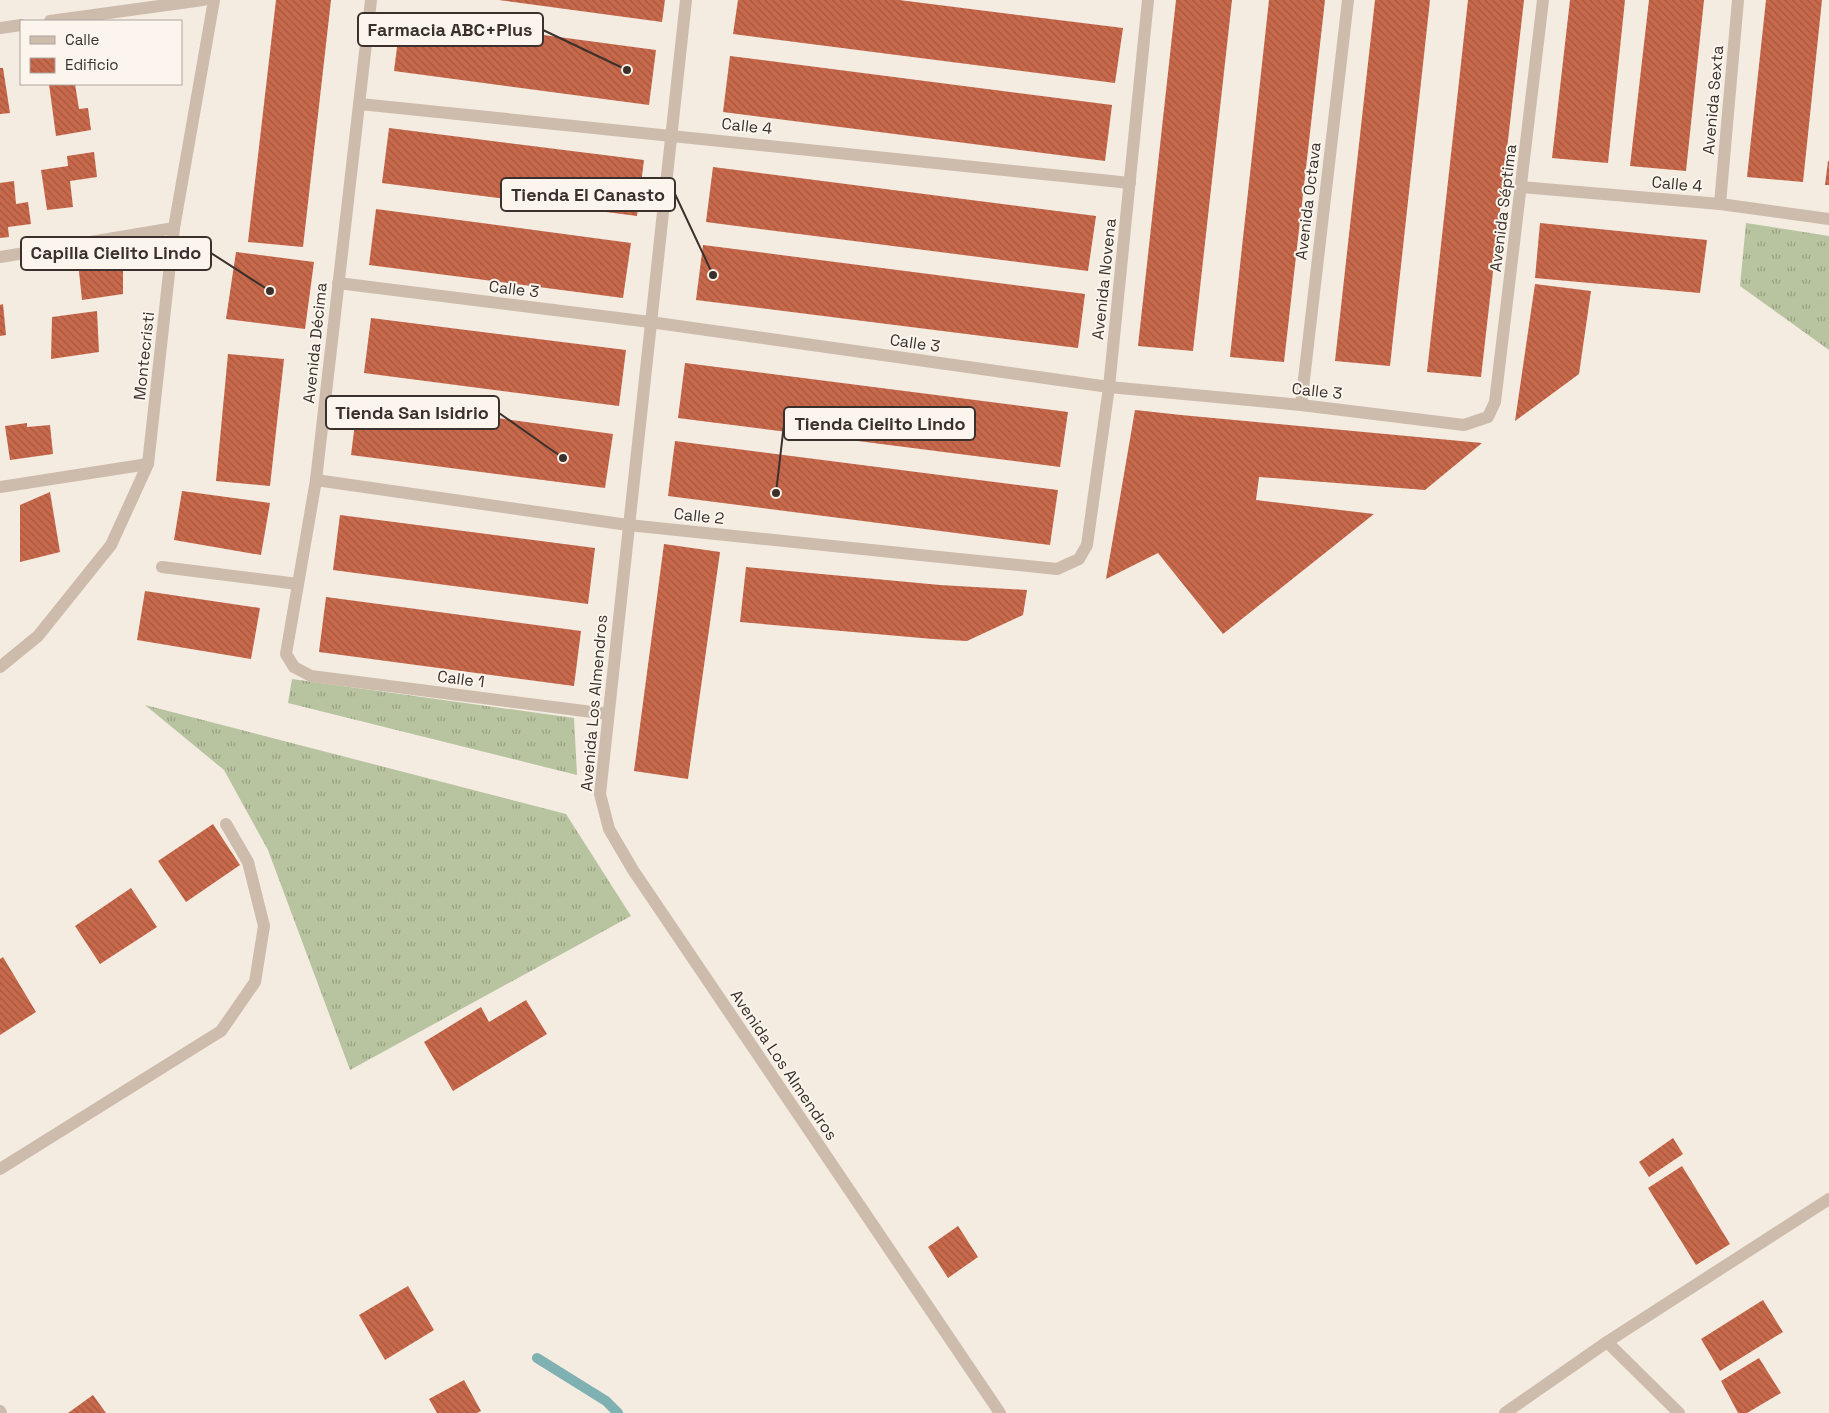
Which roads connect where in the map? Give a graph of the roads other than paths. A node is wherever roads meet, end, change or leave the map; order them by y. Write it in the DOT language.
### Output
graph roads {
  1 [pos="203,0"];
  2 [pos="214,0"];
  3 [pos="371,0"];
  4 [pos="686,0"];
  5 [pos="1143,0"];
  6 [pos="1148,0"];
  7 [pos="1348,0"];
  8 [pos="1543,0"];
  9 [pos="1738,0"];
  10 [pos="57,20"];
  11 [pos="20,25"];
  12 [pos="0,28"];
  13 [pos="360,104"];
  14 [pos="671,134"];
  15 [pos="1130,183"];
  16 [pos="1522,187"];
  17 [pos="1720,204"];
  18 [pos="1829,219"];
  19 [pos="174,228"];
  20 [pos="0,257"];
  21 [pos="338,283"];
  22 [pos="650,322"];
  23 [pos="1109,387"];
  24 [pos="1301,405"];
  25 [pos="1488,417"];
  26 [pos="148,464"];
  27 [pos="316,480"];
  28 [pos="0,487"];
  29 [pos="628,525"];
  30 [pos="1079,559"];
  31 [pos="162,566"];
  32 [pos="298,584"];
  33 [pos="0,667"];
  34 [pos="311,676"];
  35 [pos="608,714"];
  36 [pos="226,824"];
  37 [pos="0,1169"];
  38 [pos="1829,1199"];
  39 [pos="1607,1342"];
  40 [pos="1000,1413"];
  41 [pos="1505,1413"];
  42 [pos="1679,1413"];
  1 -- 10 [label="street"];
  2 -- 19 [label="street, Montecristi"];
  3 -- 13 [label="street, Avenida Décima"];
  4 -- 14 [label="street, Avenida Los Almendros"];
  5 -- 6 [label="street"];
  6 -- 15 [label="street, Avenida Novena"];
  7 -- 24 [label="street, Avenida Octava"];
  8 -- 16 [label="street, Avenida Séptima"];
  9 -- 17 [label="street, Avenida Sexta"];
  11 -- 12 [label="street"];
  13 -- 14 [label="street, Calle 4"];
  13 -- 21 [label="street, Avenida Décima"];
  14 -- 15 [label="street, Calle 4"];
  14 -- 22 [label="street, Avenida Los Almendros"];
  15 -- 23 [label="street, Avenida Novena"];
  16 -- 17 [label="street, Calle 4"];
  16 -- 25 [label="street, Avenida Séptima"];
  17 -- 18 [label="street, Calle 4"];
  19 -- 20 [label="street"];
  19 -- 26 [label="street, Montecristi"];
  21 -- 22 [label="street, Calle 3"];
  21 -- 27 [label="street, Avenida Décima"];
  22 -- 23 [label="street, Calle 3"];
  22 -- 29 [label="street, Avenida Los Almendros"];
  23 -- 24 [label="street, Calle 3"];
  23 -- 30 [label="street, Avenida Novena"];
  24 -- 25 [label="street, Calle 3"];
  26 -- 28 [label="street"];
  26 -- 33 [label="street, Montecristi"];
  27 -- 29 [label="street, Calle 2"];
  27 -- 32 [label="street, Avenida Décima"];
  29 -- 30 [label="street, Calle 2"];
  29 -- 35 [label="street, Avenida Los Almendros"];
  31 -- 32 [label="street"];
  32 -- 34 [label="street, Avenida Décima"];
  34 -- 35 [label="street, Calle 1"];
  35 -- 40 [label="street, Avenida Los Almendros"];
  36 -- 37 [label="street"];
  38 -- 39 [label="street"];
  39 -- 41 [label="street"];
  39 -- 42 [label="street"];
}
